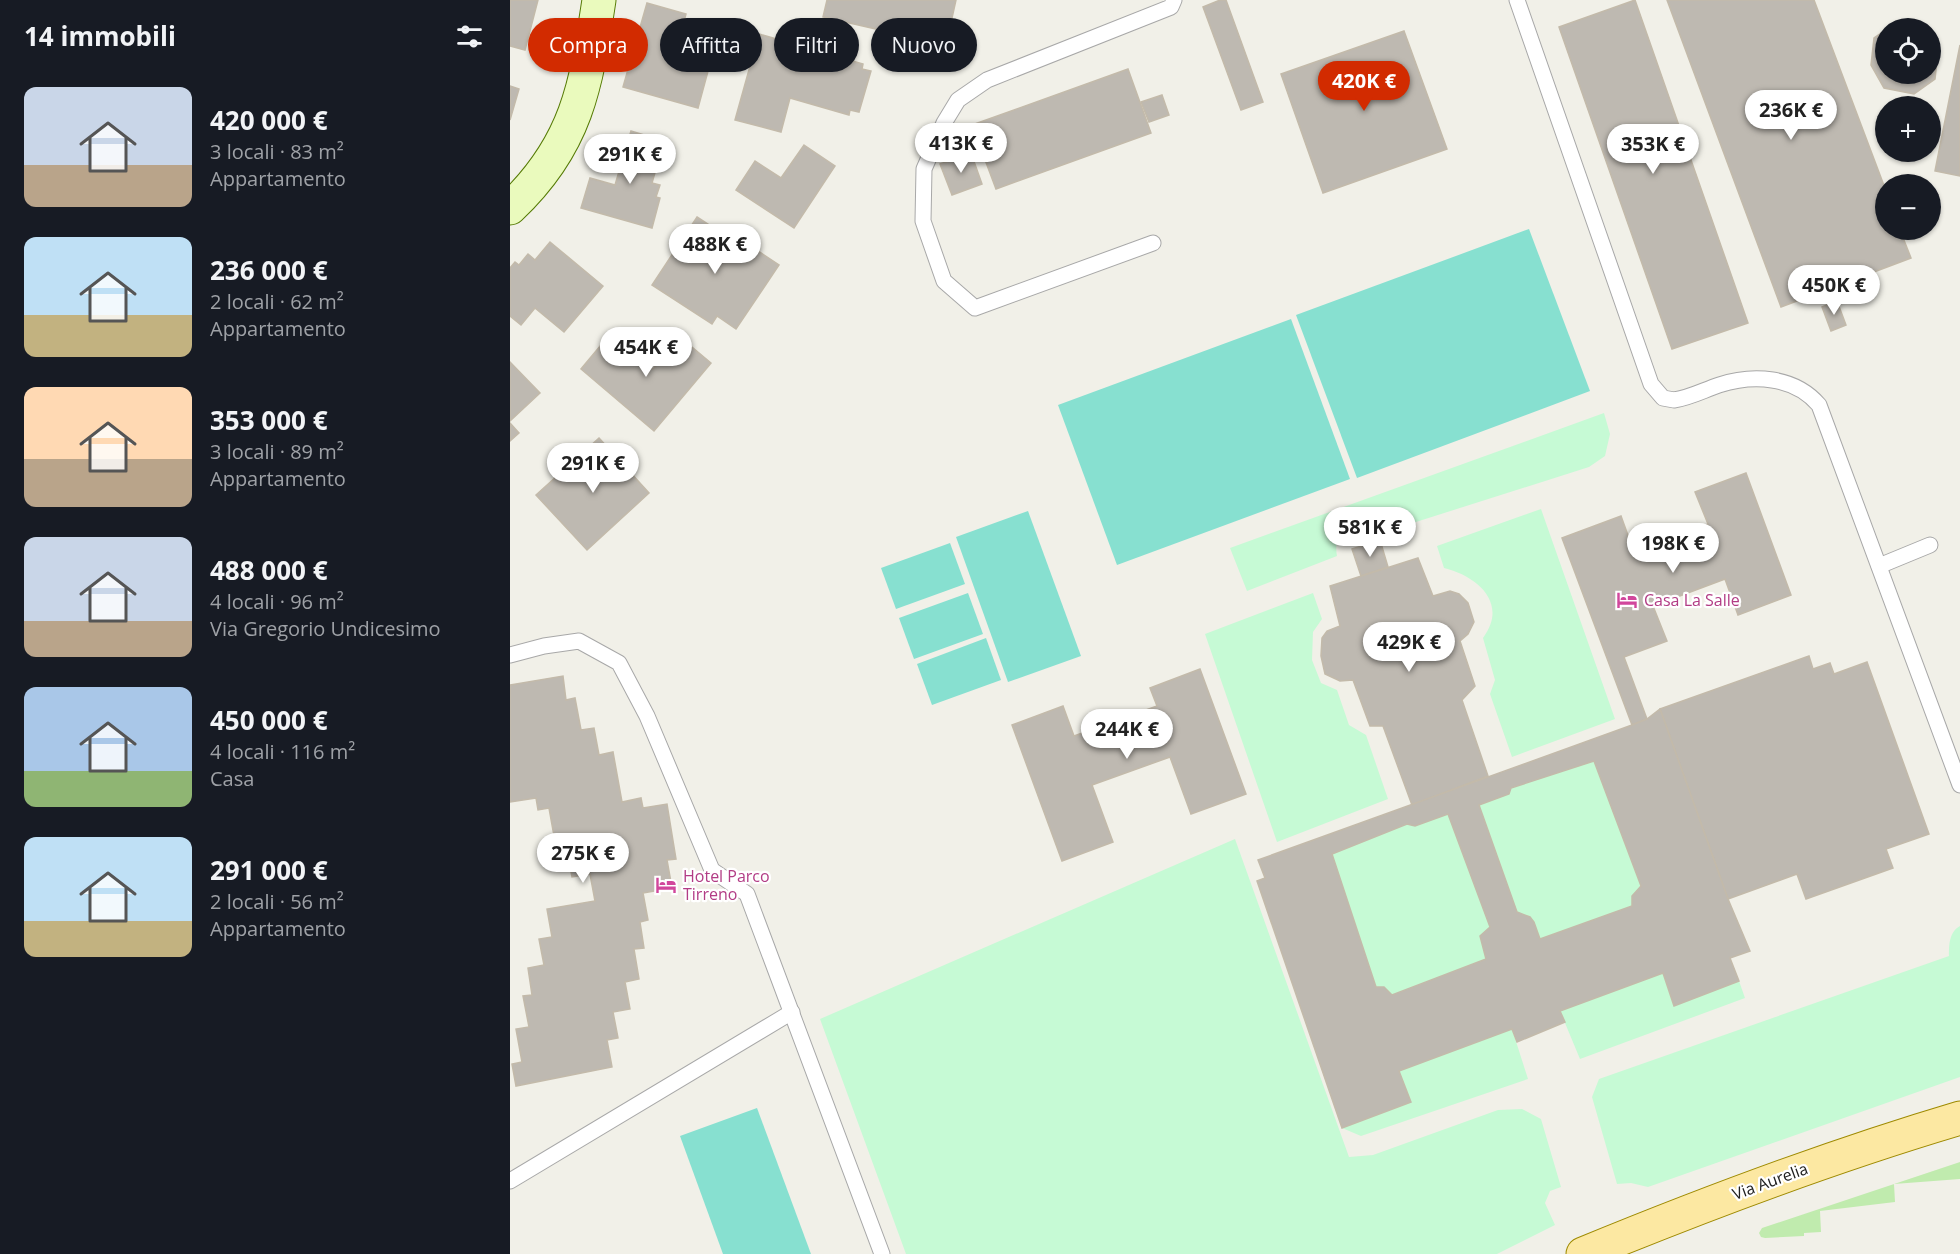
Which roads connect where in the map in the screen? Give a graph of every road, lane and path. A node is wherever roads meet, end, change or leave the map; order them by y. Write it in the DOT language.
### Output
graph roads {
  1 [pos="599,0"];
  2 [pos="1173,0"];
  3 [pos="1517,0"];
  4 [pos="510,208"];
  5 [pos="1153,243"];
  6 [pos="1930,545"];
  7 [pos="1879,566"];
  8 [pos="510,655"];
  9 [pos="1960,786"];
  10 [pos="792,1012"];
  11 [pos="1960,1118"];
  12 [pos="510,1180"];
  13 [pos="882,1254"];
  14 [pos="1583,1254"];
  1 -- 4 [label="street"];
  2 -- 5 [label="lane"];
  3 -- 7 [label="lane"];
  6 -- 7 [label="lane"];
  7 -- 9 [label="lane"];
  8 -- 10 [label="lane"];
  10 -- 12 [label="lane"];
  10 -- 13 [label="lane"];
  11 -- 14 [label="main road, Via Aurelia"];
}
